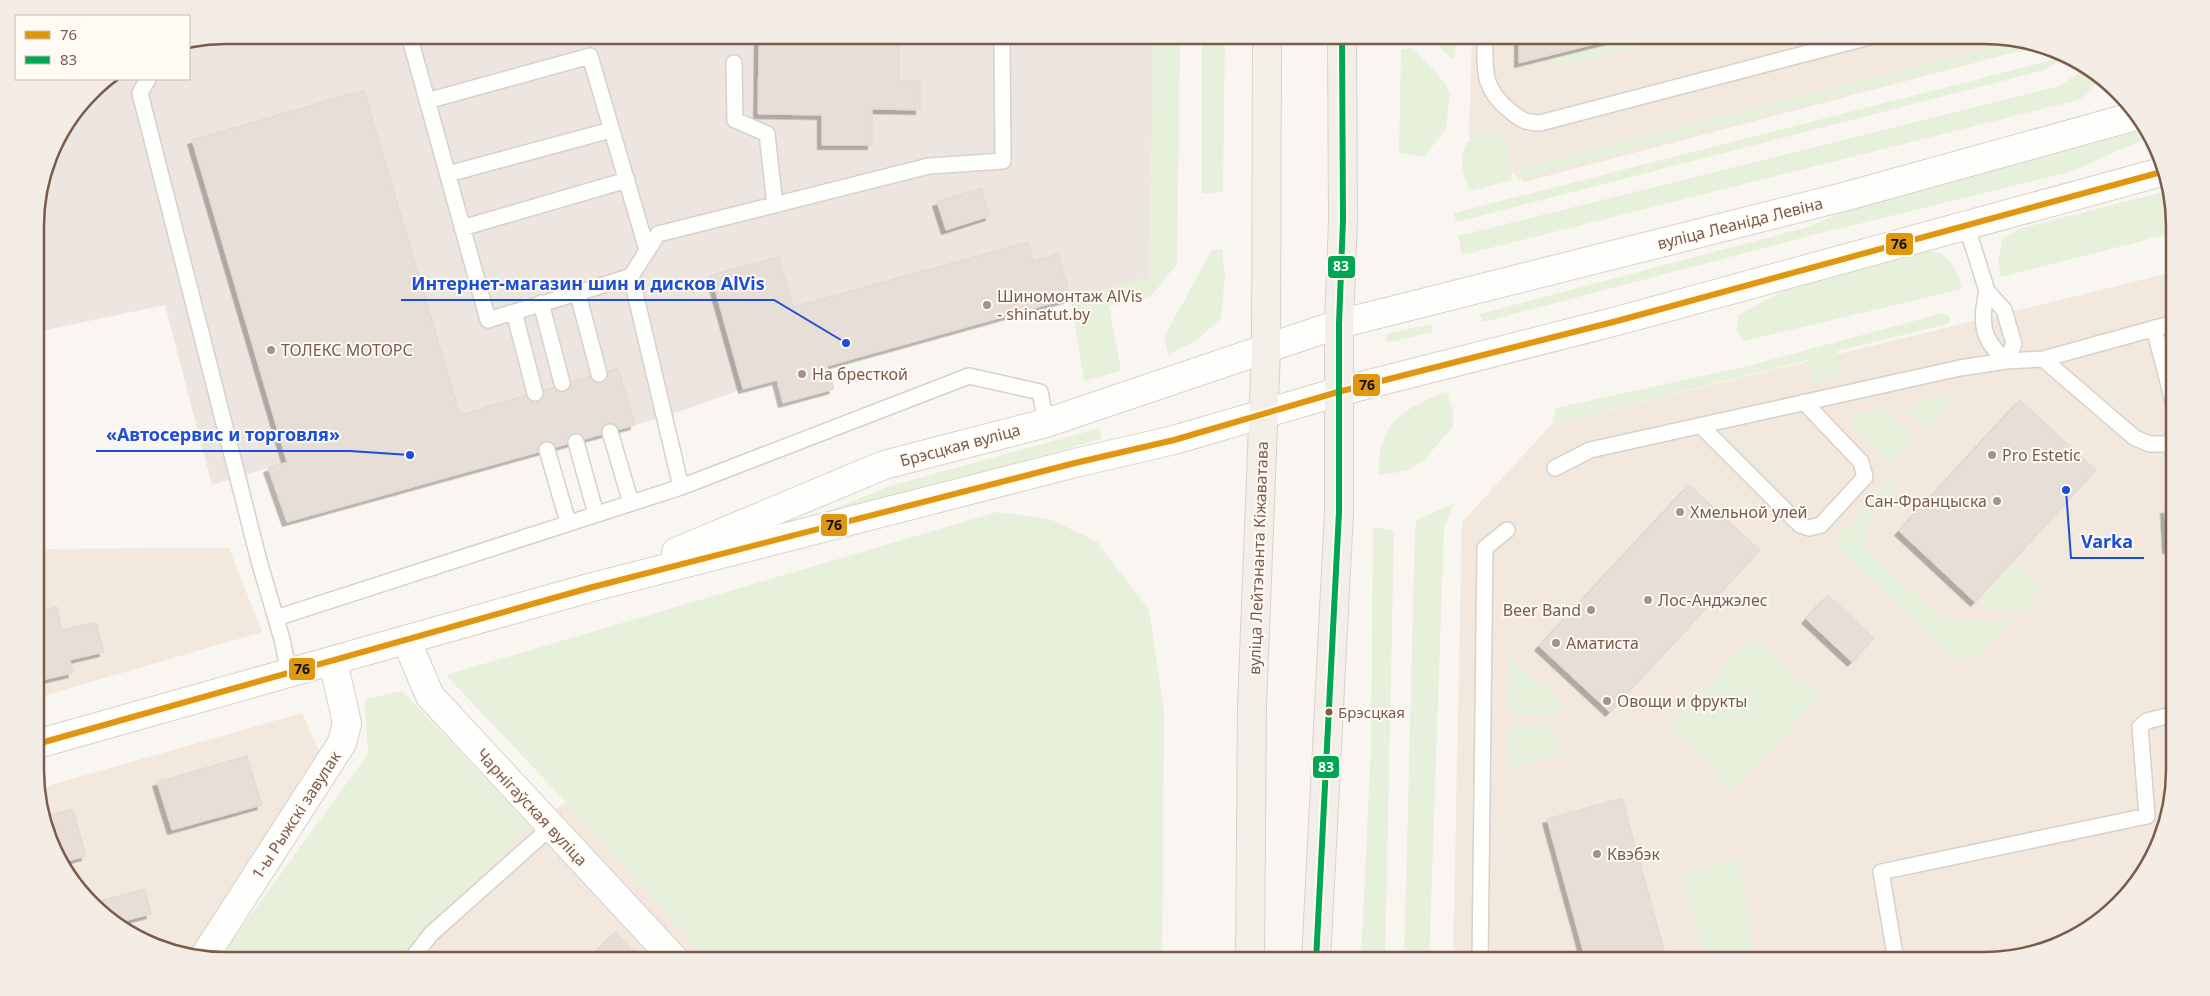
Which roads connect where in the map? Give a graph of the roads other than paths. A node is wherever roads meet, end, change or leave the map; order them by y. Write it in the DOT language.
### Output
graph roads {
  1 [pos="411,44"];
  2 [pos="1002,44"];
  3 [pos="1267,44"];
  4 [pos="1342,44"];
  5 [pos="1485,44"];
  6 [pos="1843,44"];
  7 [pos="734,63"];
  8 [pos="147,80"];
  9 [pos="427,101"];
  10 [pos="2131,118"];
  11 [pos="611,130"];
  12 [pos="2159,173"];
  13 [pos="448,174"];
  14 [pos="626,180"];
  15 [pos="775,205"];
  16 [pos="1966,224"];
  17 [pos="462,228"];
  18 [pos="647,250"];
  19 [pos="631,276"];
  20 [pos="1987,291"];
  21 [pos="578,294"];
  22 [pos="540,303"];
  23 [pos="514,312"];
  24 [pos="1339,324"];
  25 [pos="2166,325"];
  26 [pos="2154,328"];
  27 [pos="1266,350"];
  28 [pos="2043,359"];
  29 [pos="2006,361"];
  30 [pos="599,374"];
  31 [pos="2166,374"];
  32 [pos="562,383"];
  33 [pos="1338,392"];
  34 [pos="535,393"];
  35 [pos="1804,402"];
  36 [pos="1264,413"];
  37 [pos="1046,423"];
  38 [pos="1701,426"];
  39 [pos="610,432"];
  40 [pos="576,442"];
  41 [pos="2166,444"];
  42 [pos="547,450"];
  43 [pos="1555,468"];
  44 [pos="681,488"];
  45 [pos="631,503"];
  46 [pos="596,514"];
  47 [pos="568,522"];
  48 [pos="1508,530"];
  49 [pos="589,588"];
  50 [pos="276,618"];
  51 [pos="407,642"];
  52 [pos="333,661"];
  53 [pos="289,673"];
  54 [pos="2166,716"];
  55 [pos="44,742"];
  56 [pos="550,828"];
  57 [pos="208,951"];
  58 [pos="417,952"];
  59 [pos="667,952"];
  60 [pos="1250,952"];
  61 [pos="1316,952"];
  62 [pos="1480,952"];
  63 [pos="1894,952"];
  1 -- 9 [label="lane"];
  2 -- 15 [label="lane"];
  3 -- 27 [label="main road, вуліца Лейтэнанта Кіжаватава"];
  4 -- 24 [label="main road"];
  5 -- 6 [label="lane"];
  7 -- 15 [label="lane"];
  8 -- 50 [label="lane"];
  9 -- 11 [label="lane"];
  9 -- 13 [label="lane"];
  10 -- 24 [label="street, вуліца Леаніда Левіна"];
  11 -- 13 [label="lane"];
  11 -- 14 [label="lane"];
  12 -- 16 [label="street"];
  13 -- 17 [label="lane"];
  14 -- 17 [label="lane"];
  14 -- 18 [label="lane"];
  15 -- 18 [label="lane"];
  16 -- 20 [label="lane"];
  16 -- 33 [label="street"];
  17 -- 23 [label="lane"];
  18 -- 19 [label="lane"];
  19 -- 21 [label="lane"];
  19 -- 44 [label="lane"];
  20 -- 29 [label="lane"];
  20 -- 29 [label="lane"];
  21 -- 22 [label="lane"];
  21 -- 30 [label="lane"];
  22 -- 23 [label="lane"];
  22 -- 32 [label="lane"];
  23 -- 34 [label="lane"];
  24 -- 27 [label="street, Брэсцкая вуліца"];
  24 -- 33 [label="main road"];
  25 -- 26 [label="lane"];
  26 -- 28 [label="lane"];
  26 -- 31 [label="lane"];
  27 -- 36 [label="main road, вуліца Лейтэнанта Кіжаватава"];
  27 -- 37 [label="street, Брэсцкая вуліца"];
  28 -- 29 [label="lane"];
  28 -- 41 [label="lane"];
  29 -- 35 [label="lane"];
  33 -- 36 [label="street, Брэсцкая вуліца"];
  33 -- 61 [label="main road"];
  35 -- 38 [label="lane"];
  35 -- 38 [label="lane"];
  36 -- 49 [label="street, Брэсцкая вуліца"];
  36 -- 60 [label="main road, вуліца Лейтэнанта Кіжаватава"];
  37 -- 44 [label="lane"];
  37 -- 49 [label="street, Брэсцкая вуліца"];
  38 -- 43 [label="lane"];
  39 -- 45 [label="lane"];
  40 -- 46 [label="lane"];
  42 -- 47 [label="lane"];
  44 -- 45 [label="lane"];
  45 -- 46 [label="lane"];
  46 -- 47 [label="lane"];
  47 -- 50 [label="lane"];
  48 -- 62 [label="lane"];
  49 -- 51 [label="street, Брэсцкая вуліца"];
  50 -- 53 [label="lane"];
  51 -- 52 [label="street, Брэсцкая вуліца"];
  51 -- 56 [label="street, Чарнігаўская вуліца"];
  52 -- 53 [label="street, Брэсцкая вуліца"];
  52 -- 57 [label="street, 1-ы Рыжскі завулак"];
  53 -- 55 [label="street, Брэсцкая вуліца"];
  54 -- 63 [label="lane"];
  56 -- 58 [label="lane"];
  56 -- 59 [label="street, Чарнігаўская вуліца"];
}
